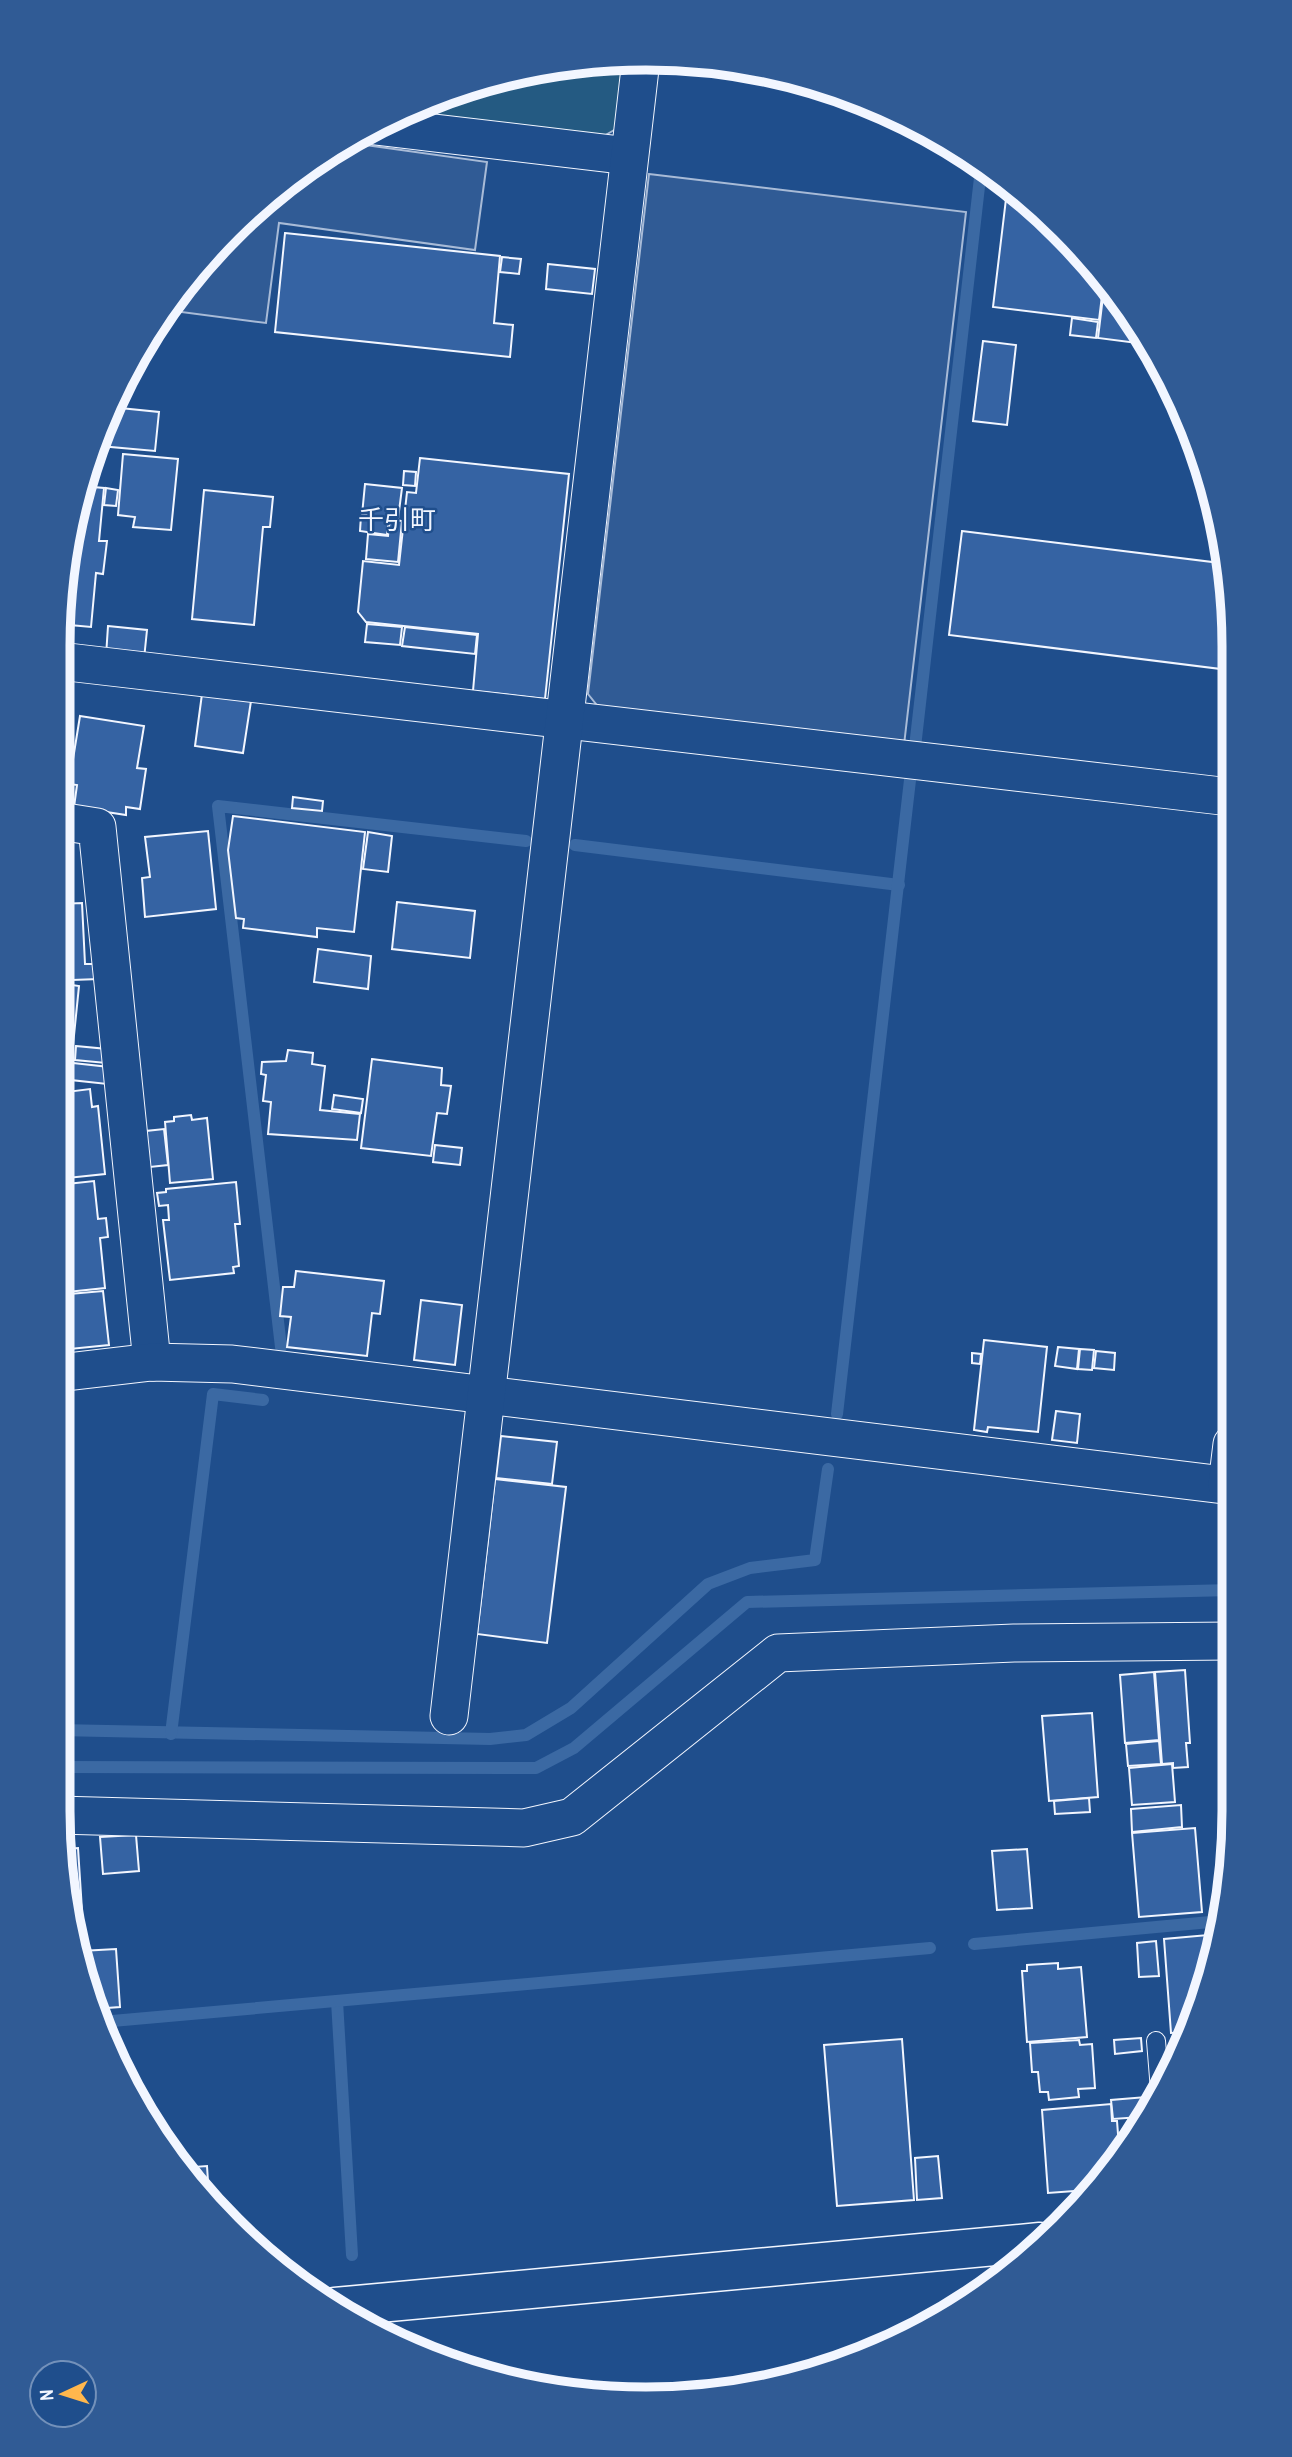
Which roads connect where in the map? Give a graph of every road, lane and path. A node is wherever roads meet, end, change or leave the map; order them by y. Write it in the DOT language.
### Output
graph roads {
  1 [pos="640,70"];
  2 [pos="393,128"];
  3 [pos="629,156"];
  4 [pos="70,662"];
  5 [pos="566,718"];
  6 [pos="1222,796"];
  7 [pos="70,823"];
  8 [pos="152,1362"];
  9 [pos="70,1372"];
  10 [pos="487,1396"];
  11 [pos="1222,1484"];
  12 [pos="1222,1641"];
  13 [pos="449,1716"];
  14 [pos="70,1815"];
  15 [pos="1156,2041"];
  16 [pos="1159,2074"];
  17 [pos="1027,2243"];
  18 [pos="351,2306"];
  1 -- 3 [label="street"];
  2 -- 3 [label="street"];
  3 -- 5 [label="street"];
  4 -- 5 [label="street"];
  5 -- 6 [label="street"];
  5 -- 10 [label="street"];
  7 -- 8 [label="street"];
  8 -- 9 [label="street"];
  8 -- 10 [label="street"];
  10 -- 11 [label="street"];
  10 -- 13 [label="street"];
  12 -- 14 [label="street"];
  15 -- 16 [label="lane"];
  17 -- 18 [label="street"];
}
